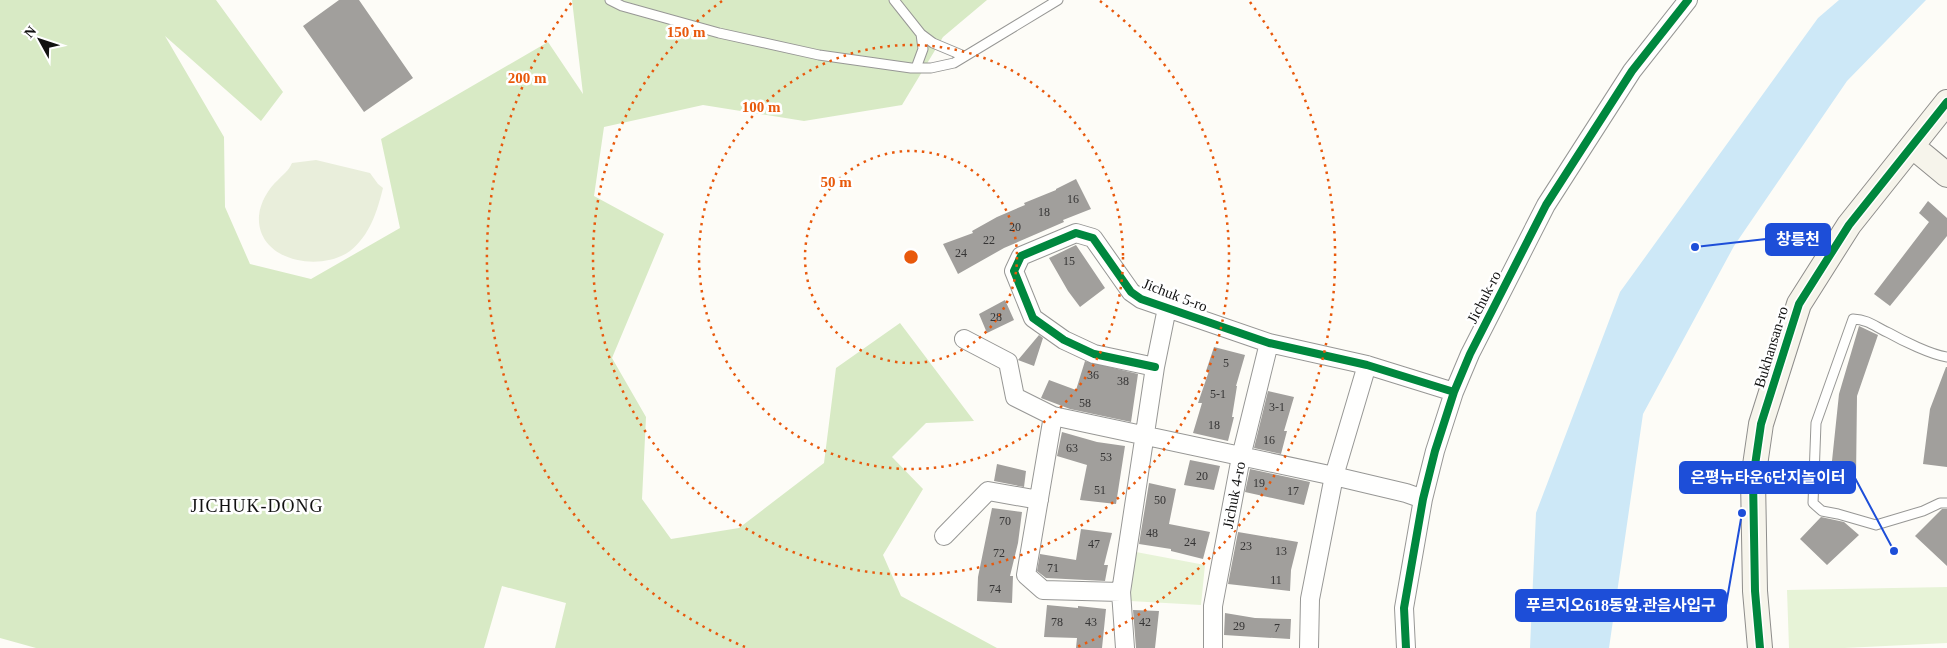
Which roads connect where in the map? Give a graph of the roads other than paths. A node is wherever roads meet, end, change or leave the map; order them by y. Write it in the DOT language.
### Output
graph roads {
  1 [pos="610,0"];
  2 [pos="894,0"];
  3 [pos="1058,0"];
  4 [pos="1688,0"];
  5 [pos="921,34"];
  6 [pos="964,56"];
  7 [pos="916,68"];
  8 [pos="1947,102"];
  9 [pos="1912,146"];
  10 [pos="1947,175"];
  11 [pos="1166,308"];
  12 [pos="964,339"];
  13 [pos="1269,343"];
  14 [pos="1947,357"];
  15 [pos="1367,365"];
  16 [pos="1155,367"];
  17 [pos="1454,392"];
  18 [pos="1054,416"];
  19 [pos="1146,436"];
  20 [pos="1241,457"];
  21 [pos="1334,476"];
  22 [pos="1423,499"];
  23 [pos="1039,500"];
  24 [pos="1947,503"];
  25 [pos="944,536"];
  26 [pos="1121,592"];
  27 [pos="1125,648"];
  28 [pos="1213,648"];
  29 [pos="1309,648"];
  30 [pos="1406,648"];
  31 [pos="1760,648"];
  1 -- 7 [label="lane"];
  2 -- 5 [label="lane"];
  3 -- 6 [label="lane"];
  4 -- 17 [label="street, Jichuk-ro"];
  5 -- 6 [label="lane"];
  5 -- 7 [label="lane"];
  6 -- 7 [label="lane"];
  8 -- 9 [label="main road, Bukhansan-ro"];
  9 -- 10 [label="main road"];
  9 -- 31 [label="main road, Bukhansan-ro"];
  11 -- 13 [label="street, Jichuk 5-ro"];
  11 -- 16 [label="street"];
  11 -- 16 [label="street, Jichuk 5-ro"];
  12 -- 18 [label="street"];
  13 -- 15 [label="street, Jichuk 5-ro"];
  13 -- 20 [label="street, Jichuk 4-ro"];
  14 -- 24 [label="lane"];
  15 -- 17 [label="street, Jichuk 5-ro"];
  15 -- 21 [label="street"];
  16 -- 19 [label="street"];
  17 -- 22 [label="street, Jichuk-ro"];
  18 -- 19 [label="street"];
  18 -- 23 [label="street"];
  19 -- 20 [label="street"];
  19 -- 26 [label="street"];
  20 -- 21 [label="street"];
  20 -- 28 [label="street, Jichuk 4-ro"];
  21 -- 22 [label="street"];
  21 -- 29 [label="street"];
  22 -- 30 [label="street, Jichuk-ro"];
  23 -- 25 [label="street"];
  23 -- 26 [label="street"];
  26 -- 27 [label="street"];
}
